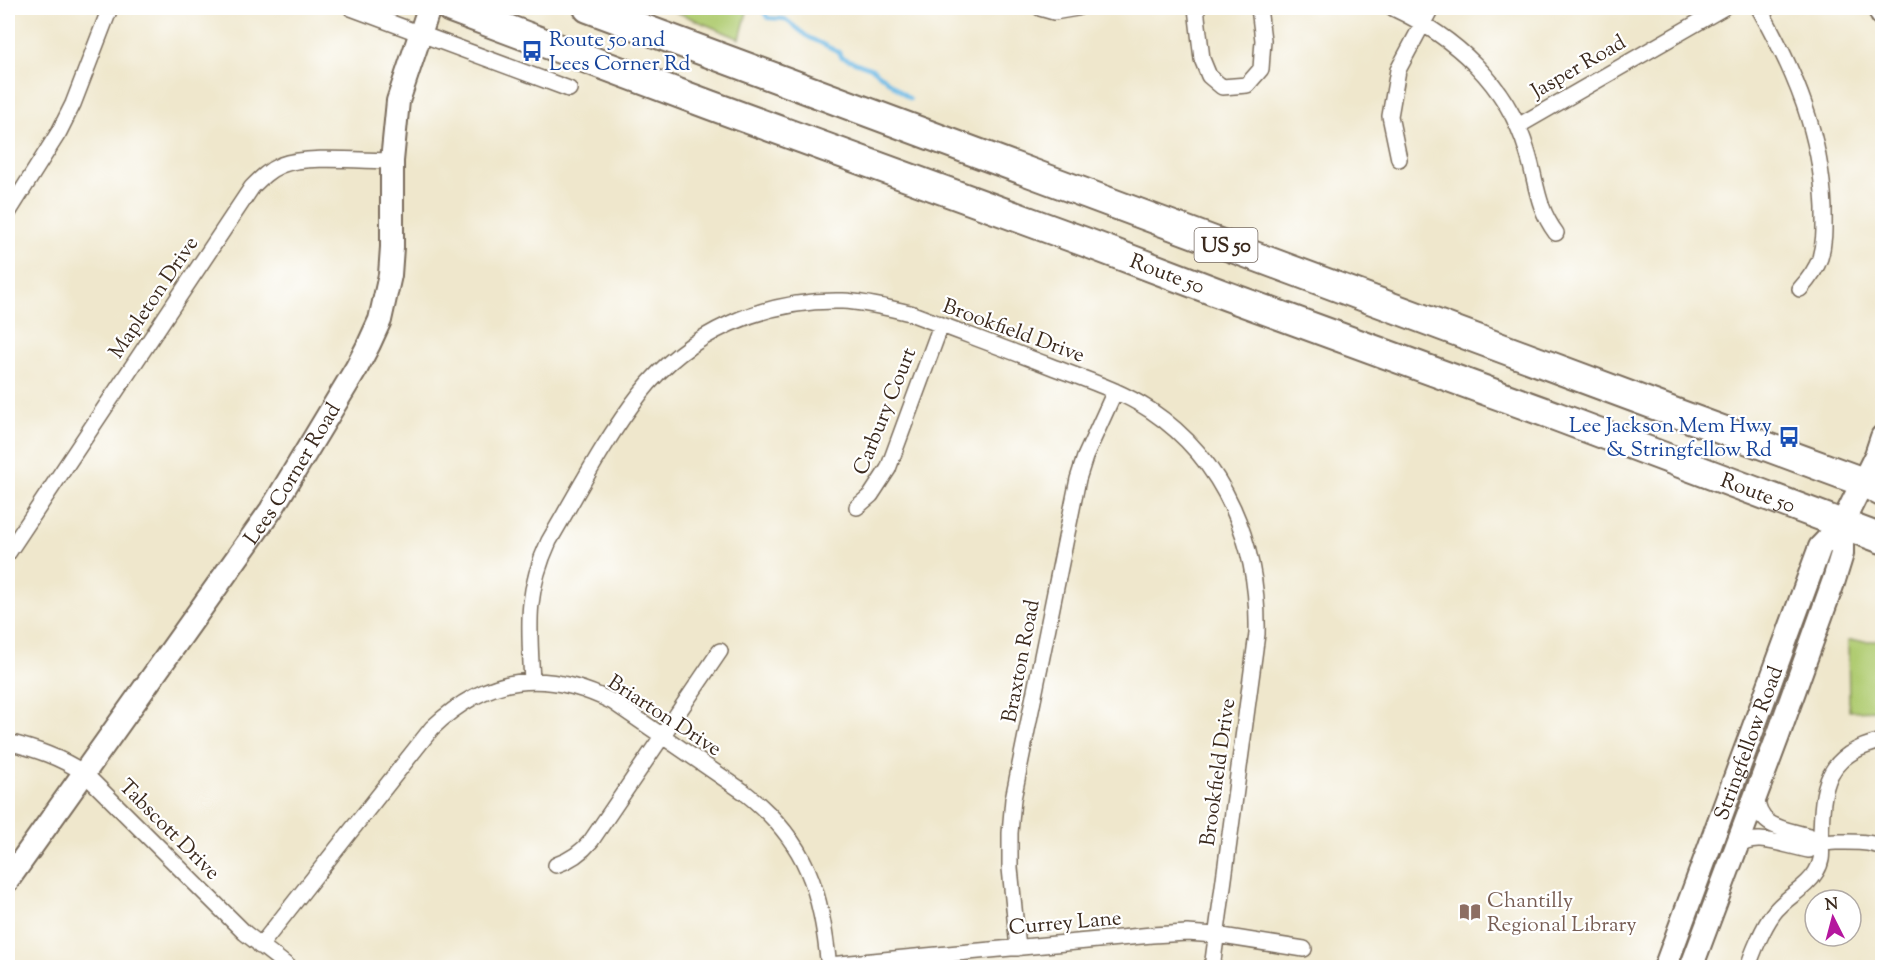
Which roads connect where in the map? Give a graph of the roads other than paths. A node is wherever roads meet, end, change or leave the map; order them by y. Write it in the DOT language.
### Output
graph roads {
  1 [pos="111,8"];
  2 [pos="351,8"];
  3 [pos="429,8"];
  4 [pos="451,8"];
  5 [pos="588,8"];
  6 [pos="1040,8"];
  7 [pos="1077,8"];
  8 [pos="1196,8"];
  9 [pos="1259,8"];
  10 [pos="1393,8"];
  11 [pos="1431,8"];
  12 [pos="1723,8"];
  13 [pos="1760,8"];
  14 [pos="1879,8"];
  15 [pos="1882,15"];
  16 [pos="1423,23"];
  17 [pos="421,34"];
  18 [pos="569,89"];
  19 [pos="1518,126"];
  20 [pos="1399,159"];
  21 [pos="392,161"];
  22 [pos="8,213"];
  23 [pos="1556,233"];
  24 [pos="1800,289"];
  25 [pos="941,325"];
  26 [pos="1115,391"];
  27 [pos="1882,437"];
  28 [pos="1873,487"];
  29 [pos="857,507"];
  30 [pos="1842,524"];
  31 [pos="1882,539"];
  32 [pos="8,553"];
  33 [pos="720,651"];
  34 [pos="532,681"];
  35 [pos="661,735"];
  36 [pos="1882,741"];
  37 [pos="8,742"];
  38 [pos="84,773"];
  39 [pos="1759,783"];
  40 [pos="1821,842"];
  41 [pos="1882,847"];
  42 [pos="1732,856"];
  43 [pos="556,865"];
  44 [pos="8,880"];
  45 [pos="1216,935"];
  46 [pos="260,946"];
  47 [pos="1018,948"];
  48 [pos="1304,949"];
  49 [pos="829,966"];
  50 [pos="290,968"];
  51 [pos="1212,968"];
  52 [pos="1665,968"];
  53 [pos="1691,968"];
  54 [pos="1748,968"];
  1 -- 22 [label="street"];
  2 -- 17 [label="street"];
  3 -- 17 [label="main road, Lees Corner Road"];
  4 -- 30 [label="highway, Route 50 / US 50"];
  5 -- 28 [label="highway, US 50"];
  6 -- 7 [label="street"];
  8 -- 9 [label="street"];
  10 -- 16 [label="street"];
  11 -- 16 [label="street"];
  12 -- 19 [label="street, Jasper Road"];
  13 -- 24 [label="street"];
  14 -- 15 [label="main road"];
  16 -- 19 [label="street"];
  16 -- 20 [label="street"];
  17 -- 18 [label="street"];
  17 -- 21 [label="main road, Lees Corner Road"];
  19 -- 23 [label="street"];
  21 -- 32 [label="street, Mapleton Drive"];
  21 -- 38 [label="main road, Lees Corner Road"];
  25 -- 26 [label="street, Brookfield Drive"];
  25 -- 29 [label="street, Carbury Court"];
  25 -- 34 [label="street, Brookfield Drive"];
  26 -- 45 [label="street, Brookfield Drive"];
  26 -- 47 [label="street, Braxton Road"];
  27 -- 28 [label="main road, Stringfellow Road"];
  28 -- 30 [label="main road, Stringfellow Road"];
  30 -- 31 [label="highway, Route 50 / US 50"];
  30 -- 39 [label="main road, Stringfellow Road"];
  30 -- 52 [label="main road, Stringfellow Road"];
  33 -- 35 [label="street"];
  34 -- 35 [label="street, Briarton Drive"];
  34 -- 46 [label="street, Briarton Drive"];
  35 -- 43 [label="street"];
  35 -- 49 [label="street, Briarton Drive"];
  36 -- 40 [label="street"];
  37 -- 38 [label="street, Tabscott Drive"];
  38 -- 44 [label="main road, Lees Corner Road"];
  38 -- 46 [label="street, Tabscott Drive"];
  39 -- 40 [label="street"];
  39 -- 42 [label="main road, Stringfellow Road"];
  40 -- 41 [label="street"];
  40 -- 42 [label="street"];
  40 -- 54 [label="street"];
  42 -- 53 [label="main road, Stringfellow Road"];
  45 -- 47 [label="street, Currey Lane"];
  45 -- 48 [label="street, Currey Lane"];
  45 -- 51 [label="street, Brookfield Drive"];
  46 -- 50 [label="street, Tabscott Drive"];
  47 -- 49 [label="street, Currey Lane"];
}
